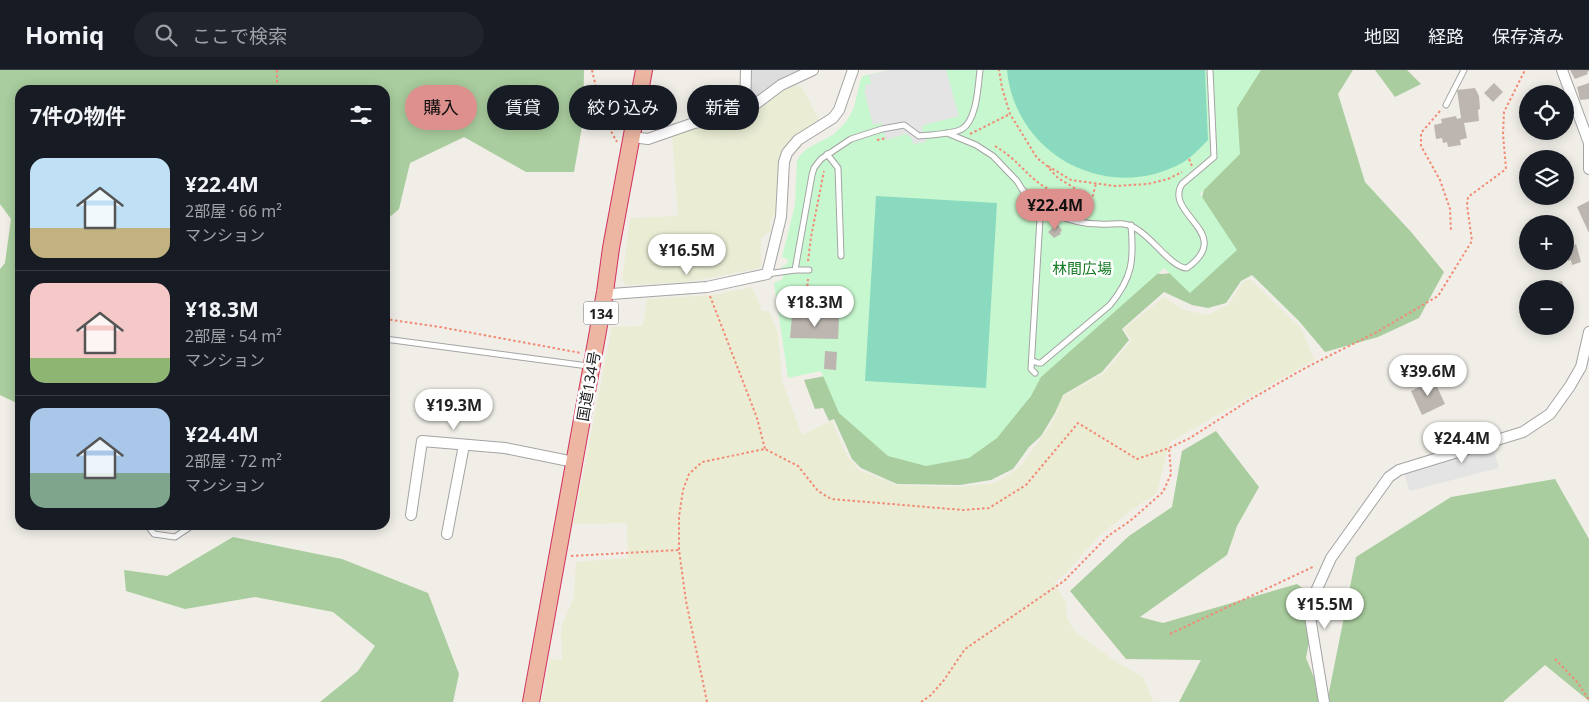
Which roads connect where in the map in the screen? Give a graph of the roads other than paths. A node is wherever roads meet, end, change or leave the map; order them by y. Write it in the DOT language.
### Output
graph roads {
  1 [pos="644,70"];
  2 [pos="746,70"];
  3 [pos="813,70"];
  4 [pos="853,70"];
  5 [pos="980,70"];
  6 [pos="1210,70"];
  7 [pos="1464,70"];
  8 [pos="1562,70"];
  9 [pos="746,85"];
  10 [pos="759,102"];
  11 [pos="1446,105"];
  12 [pos="687,125"];
  13 [pos="946,132"];
  14 [pos="631,143"];
  15 [pos="828,154"];
  16 [pos="1589,169"];
  17 [pos="1024,191"];
  18 [pos="1131,225"];
  19 [pos="841,256"];
  20 [pos="795,270"];
  21 [pos="809,270"];
  22 [pos="767,274"];
  23 [pos="605,292"];
  24 [pos="1589,332"];
  25 [pos="390,340"];
  26 [pos="592,361"];
  27 [pos="1033,361"];
  28 [pos="1586,369"];
  29 [pos="1035,373"];
  30 [pos="464,445"];
  31 [pos="574,462"];
  32 [pos="411,515"];
  33 [pos="151,530"];
  34 [pos="186,530"];
  35 [pos="447,534"];
  36 [pos="531,702"];
  37 [pos="1324,702"];
  1 -- 14 [label="highway, 国道134号 / 134"];
  2 -- 9 [label="street"];
  3 -- 10 [label="street"];
  4 -- 22 [label="street"];
  5 -- 13 [label="lane"];
  6 -- 18 [label="lane"];
  7 -- 11 [label="lane"];
  8 -- 16 [label="street"];
  12 -- 14 [label="street"];
  13 -- 15 [label="lane"];
  13 -- 17 [label="lane"];
  14 -- 23 [label="highway, 国道134号 / 134"];
  15 -- 19 [label="lane"];
  15 -- 20 [label="lane"];
  17 -- 18 [label="lane"];
  17 -- 27 [label="lane"];
  18 -- 27 [label="lane"];
  20 -- 21 [label="lane"];
  20 -- 22 [label="lane"];
  22 -- 23 [label="street"];
  23 -- 26 [label="highway, 国道134号 / 134"];
  24 -- 28 [label="street"];
  25 -- 26 [label="lane"];
  26 -- 31 [label="highway, 国道134号 / 134"];
  27 -- 29 [label="lane"];
  28 -- 37 [label="street"];
  30 -- 31 [label="street"];
  30 -- 32 [label="street"];
  30 -- 35 [label="street"];
  31 -- 36 [label="highway, 国道134号 / 134"];
  33 -- 34 [label="lane"];
}
